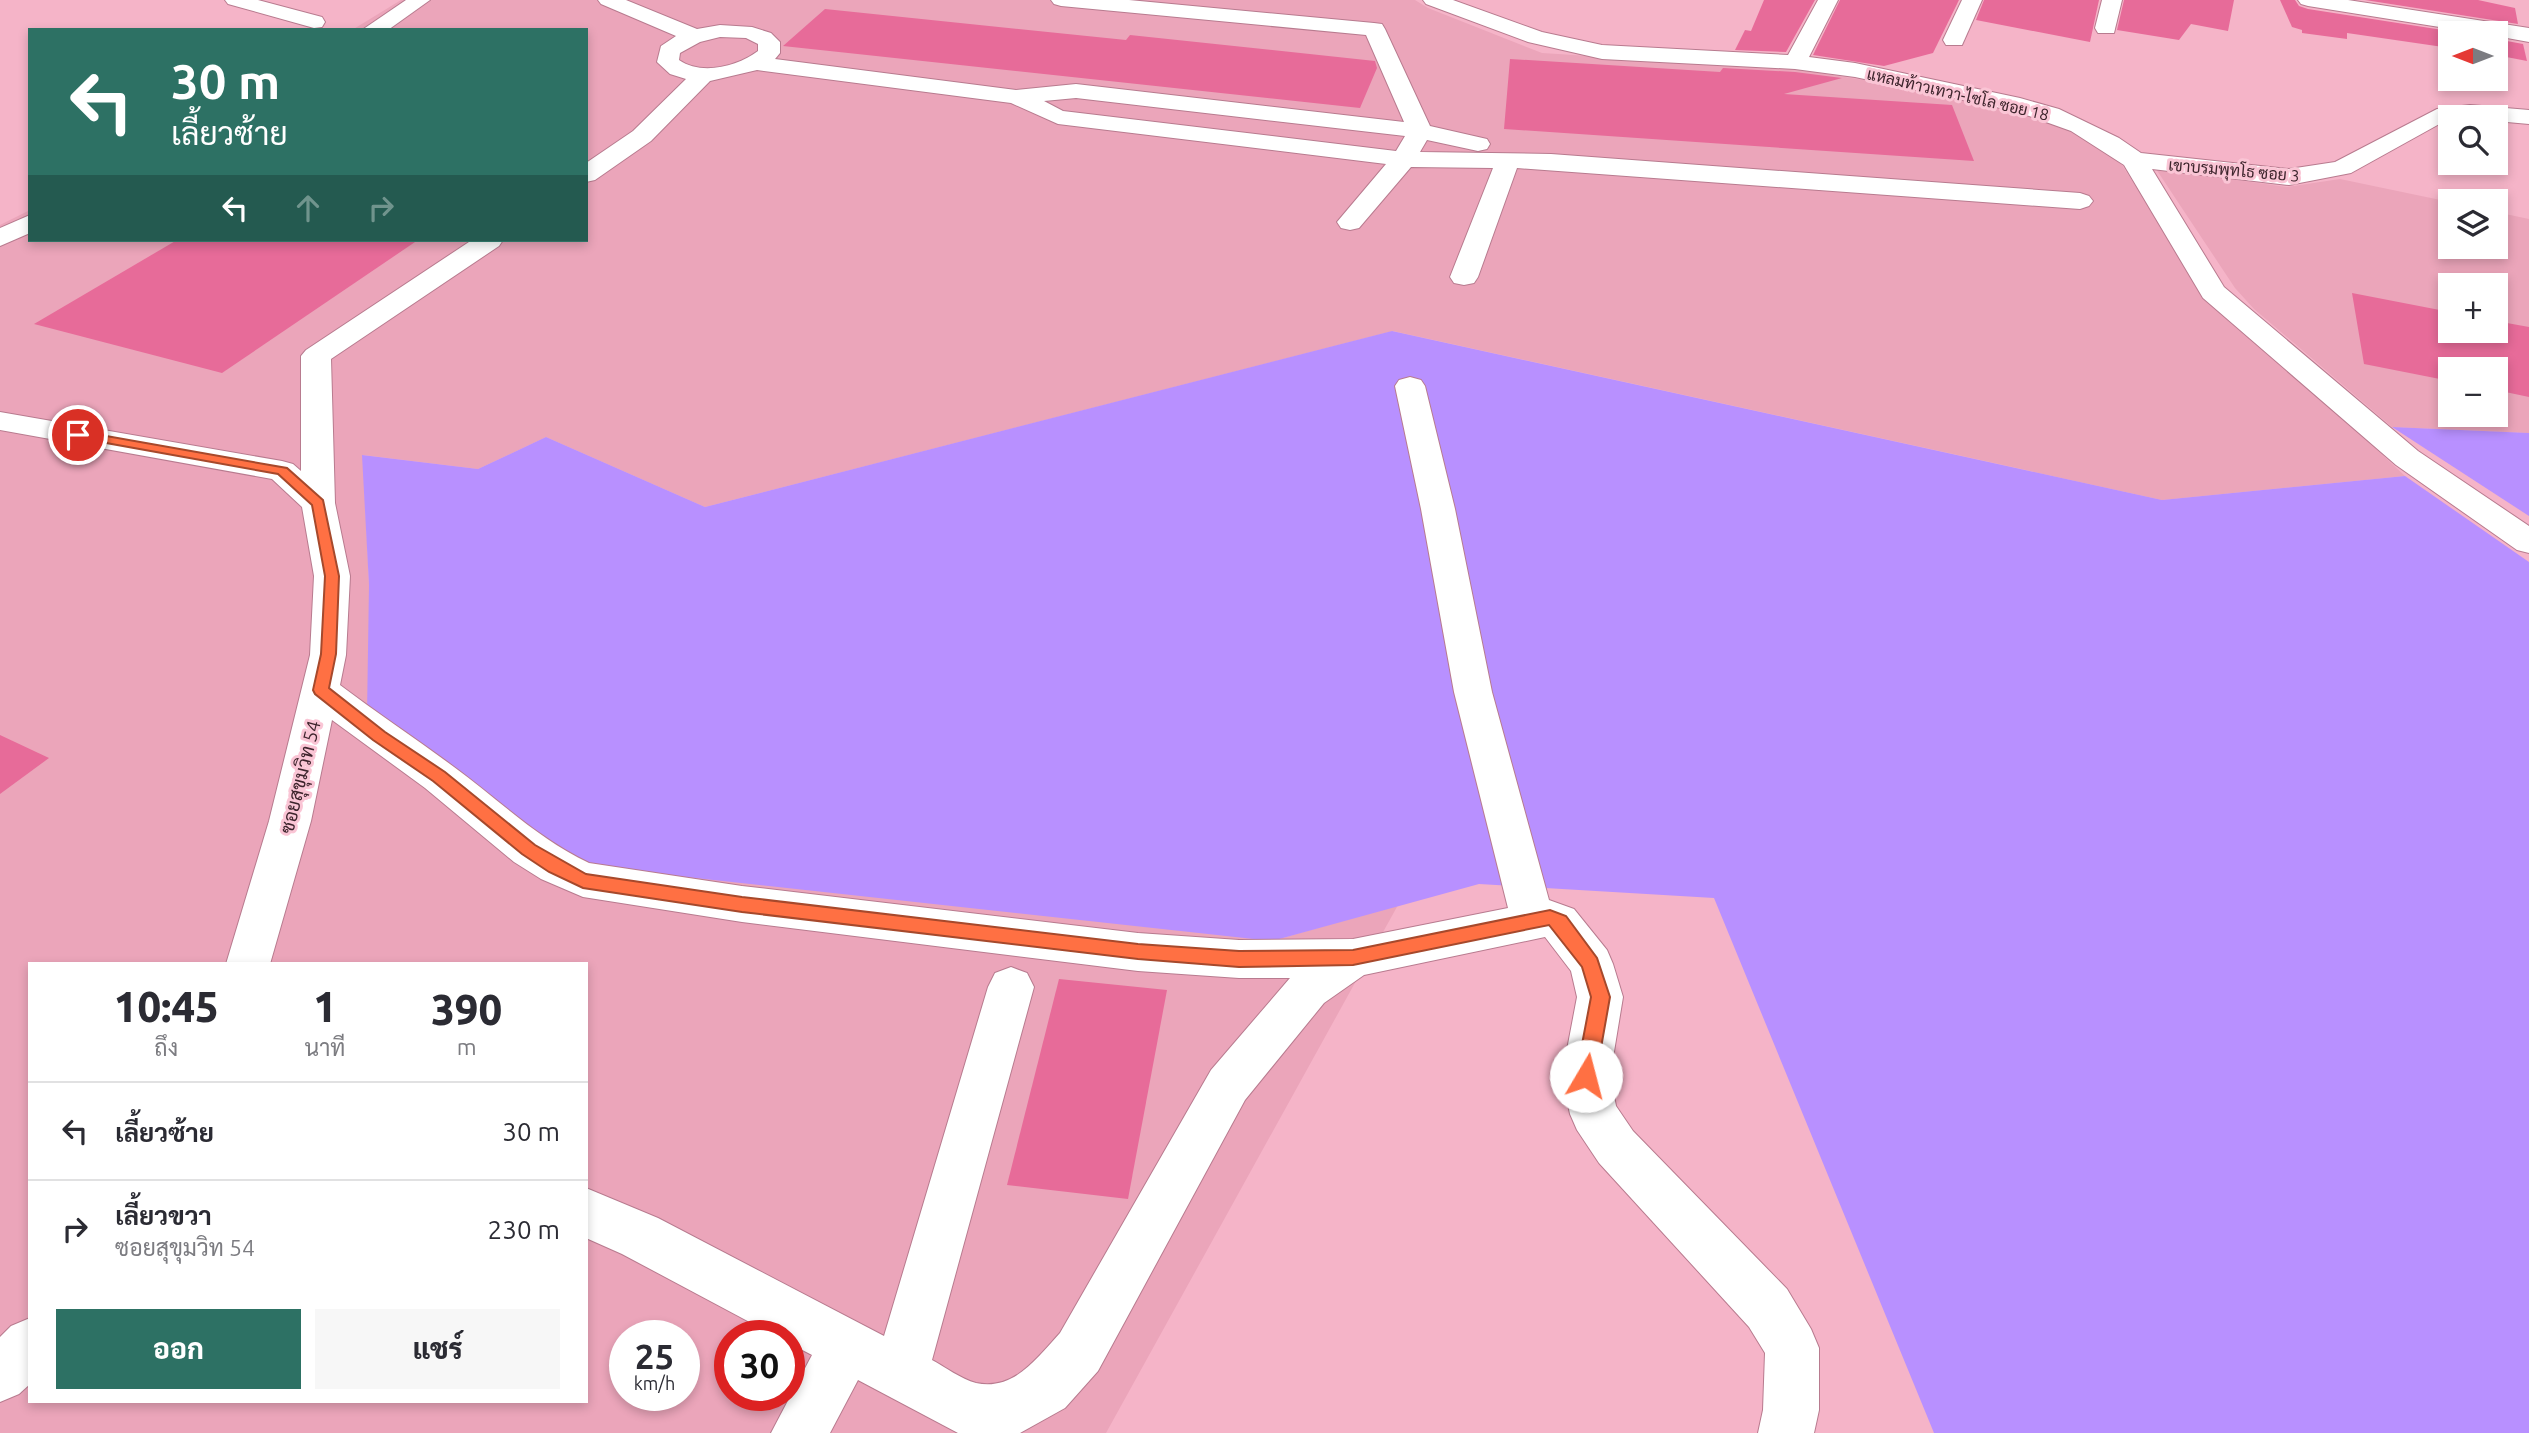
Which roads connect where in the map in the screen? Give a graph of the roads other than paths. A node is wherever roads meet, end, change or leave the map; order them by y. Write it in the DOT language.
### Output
graph roads {
  1 [pos="235,0"];
  2 [pos="421,0"];
  3 [pos="608,0"];
  4 [pos="1061,0"];
  5 [pos="1828,0"];
  6 [pos="1972,0"];
  7 [pos="2112,0"];
  8 [pos="2308,0"];
  9 [pos="1447,3"];
  10 [pos="2400,8"];
  11 [pos="1359,10"];
  12 [pos="336,28"];
  13 [pos="376,28"];
  14 [pos="1374,29"];
  15 [pos="2106,29"];
  16 [pos="694,36"];
  17 [pos="2529,36"];
  18 [pos="1954,40"];
  19 [pos="1795,62"];
  20 [pos="755,63"];
  21 [pos="704,74"];
  22 [pos="1016,97"];
  23 [pos="2529,117"];
  24 [pos="1420,131"];
  25 [pos="1404,159"];
  26 [pos="1508,160"];
  27 [pos="2134,160"];
  28 [pos="1551,161"];
  29 [pos="588,174"];
  30 [pos="2080,201"];
  31 [pos="1350,222"];
  32 [pos="28,224"];
  33 [pos="0,238"];
  34 [pos="487,242"];
  35 [pos="1464,277"];
  36 [pos="1410,386"];
  37 [pos="0,421"];
  38 [pos="318,503"];
  39 [pos="2529,542"];
  40 [pos="321,690"];
  41 [pos="1533,919"];
  42 [pos="1353,958"];
  43 [pos="249,962"];
  44 [pos="1011,987"];
  45 [pos="588,1214"];
  46 [pos="848,1345"];
  47 [pos="28,1347"];
  48 [pos="901,1372"];
  49 [pos="0,1375"];
  50 [pos="799,1433"];
  51 [pos="1786,1433"];
  1 -- 12 [label="street"];
  2 -- 13 [label="street"];
  3 -- 16 [label="street"];
  4 -- 14 [label="street"];
  5 -- 19 [label="street"];
  6 -- 18 [label="street"];
  7 -- 15 [label="street"];
  8 -- 10 [label="street"];
  9 -- 19 [label="street, แหลมท้าวเทวา-ไซโล ซอย 18"];
  10 -- 17 [label="street"];
  11 -- 14 [label="street"];
  14 -- 24 [label="street"];
  16 -- 20 [label="street"];
  16 -- 21 [label="street"];
  19 -- 27 [label="street, แหลมท้าวเทวา-ไซโล ซอย 18"];
  20 -- 21 [label="street"];
  20 -- 22 [label="street"];
  21 -- 29 [label="street"];
  22 -- 24 [label="street"];
  22 -- 25 [label="street"];
  23 -- 27 [label="street, เขาบรมพุทโธ ซอย 3"];
  24 -- 25 [label="street"];
  24 -- 28 [label="street"];
  25 -- 26 [label="street"];
  25 -- 31 [label="street"];
  26 -- 28 [label="street"];
  26 -- 35 [label="street"];
  27 -- 39 [label="street, แหลมท้าวเทวา-ไซโล ซอย 18"];
  28 -- 30 [label="street"];
  32 -- 33 [label="street"];
  34 -- 38 [label="street, ซอยสุขุมวิท 54"];
  36 -- 41 [label="street"];
  37 -- 38 [label="street"];
  38 -- 40 [label="street, ซอยสุขุมวิท 54"];
  40 -- 42 [label="street"];
  40 -- 43 [label="street, ซอยสุขุมวิท 54"];
  41 -- 42 [label="street"];
  41 -- 51 [label="street"];
  42 -- 48 [label="street"];
  44 -- 48 [label="street"];
  45 -- 46 [label="street"];
  46 -- 48 [label="street"];
  46 -- 50 [label="street"];
  47 -- 49 [label="street"];
}
